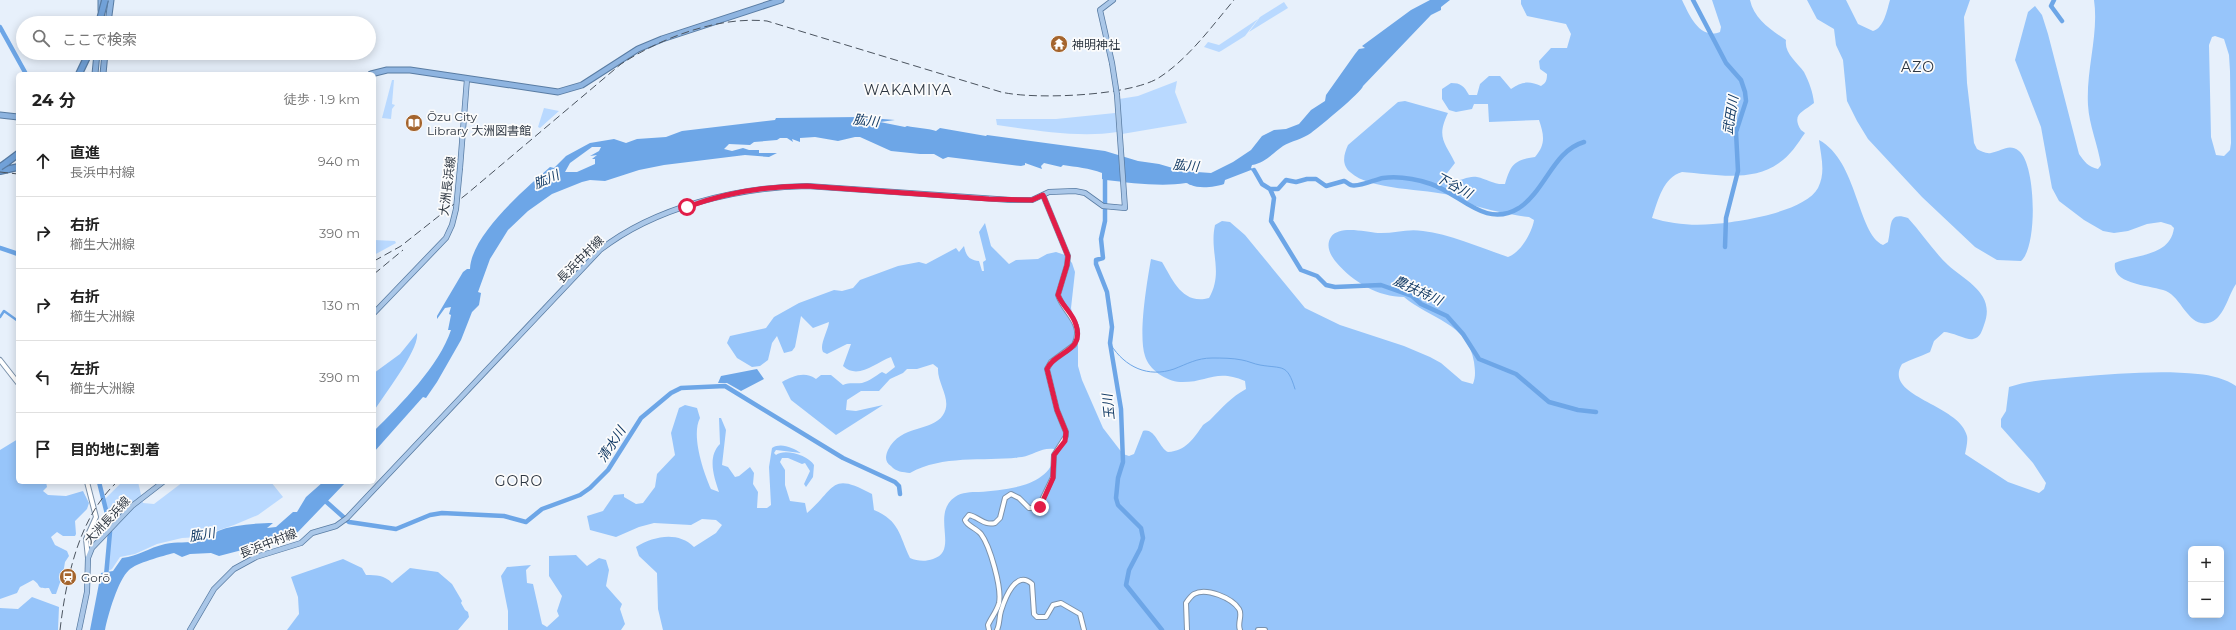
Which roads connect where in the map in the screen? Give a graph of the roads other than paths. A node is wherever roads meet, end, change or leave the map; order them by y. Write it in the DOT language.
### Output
graph roads {
  1 [pos="101,0"];
  2 [pos="105,0"];
  3 [pos="111,0"];
  4 [pos="781,0"];
  5 [pos="1113,0"];
  6 [pos="100,16"];
  7 [pos="101,16"];
  8 [pos="109,16"];
  9 [pos="86,60"];
  10 [pos="96,60"];
  11 [pos="104,60"];
  12 [pos="80,72"];
  13 [pos="95,72"];
  14 [pos="103,72"];
  15 [pos="376,73"];
  16 [pos="468,79"];
  17 [pos="0,116"];
  18 [pos="16,116"];
  19 [pos="16,155"];
  20 [pos="3,165"];
  21 [pos="16,166"];
  22 [pos="0,171"];
  23 [pos="1043,195"];
  24 [pos="376,310"];
  25 [pos="0,360"];
  26 [pos="16,380"];
  27 [pos="88,484"];
  28 [pos="160,484"];
  29 [pos="86,539"];
  30 [pos="96,542"];
  31 [pos="85,547"];
  32 [pos="92,548"];
  33 [pos="88,558"];
  34 [pos="79,630"];
  35 [pos="190,630"];
  36 [pos="989,630"];
  37 [pos="997,630"];
  38 [pos="1084,630"];
  39 [pos="1187,630"];
  40 [pos="1240,630"];
  41 [pos="1258,630"];
  42 [pos="1265,630"];
  1 -- 6 [label="highway"];
  2 -- 7 [label="highway, bridge"];
  3 -- 8 [label="highway"];
  4 -- 16 [label="highway"];
  5 -- 23 [label="main road, 長浜中村線, bridge"];
  9 -- 12 [label="highway"];
  10 -- 13 [label="highway"];
  11 -- 14 [label="highway"];
  15 -- 16 [label="highway"];
  16 -- 24 [label="main road, 大洲長浜線, bridge"];
  17 -- 18 [label="highway"];
  19 -- 20 [label="highway"];
  20 -- 21 [label="highway"];
  20 -- 22 [label="highway"];
  23 -- 35 [label="main road, 長浜中村線"];
  23 -- 36 [label="main road"];
  25 -- 26 [label="main road"];
  27 -- 29 [label="main road"];
  28 -- 30 [label="main road, 大洲長浜線"];
  29 -- 30 [label="main road"];
  29 -- 31 [label="main road"];
  30 -- 32 [label="main road, 大洲長浜線"];
  31 -- 32 [label="main road"];
  31 -- 33 [label="main road"];
  32 -- 33 [label="main road, 大洲長浜線"];
  33 -- 34 [label="main road, 大洲長浜線"];
  37 -- 38 [label="main road"];
  39 -- 40 [label="main road"];
  41 -- 42 [label="main road"];
}
